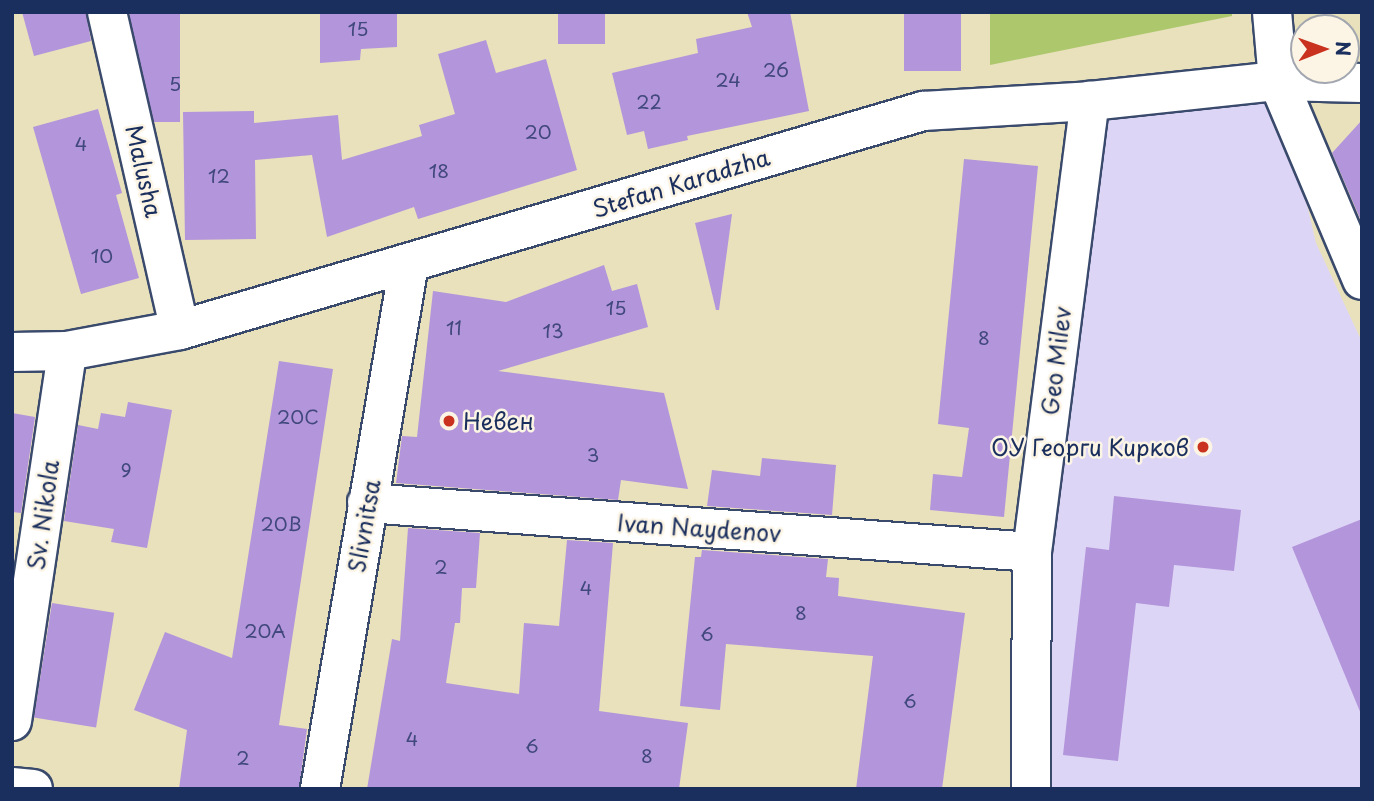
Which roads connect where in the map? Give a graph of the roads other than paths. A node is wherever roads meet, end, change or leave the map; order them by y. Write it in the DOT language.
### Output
graph roads {
  1 [pos="107,12"];
  2 [pos="1272,12"];
  3 [pos="1278,81"];
  4 [pos="1362,83"];
  5 [pos="1090,101"];
  6 [pos="409,264"];
  7 [pos="1362,280"];
  8 [pos="180,330"];
  9 [pos="67,351"];
  10 [pos="12,352"];
  11 [pos="367,503"];
  12 [pos="1032,552"];
  13 [pos="12,721"];
  14 [pos="12,787"];
  15 [pos="33,789"];
  16 [pos="320,789"];
  17 [pos="1031,789"];
  1 -- 8 [label="street, Malusha"];
  2 -- 3 [label="street"];
  3 -- 4 [label="street, Stefan Karadzha"];
  3 -- 5 [label="street, Stefan Karadzha"];
  3 -- 7 [label="street"];
  5 -- 6 [label="street, Stefan Karadzha"];
  5 -- 12 [label="street, Geo Milev"];
  6 -- 8 [label="street, Stefan Karadzha"];
  6 -- 11 [label="street, Slivnitsa"];
  8 -- 9 [label="street, Stefan Karadzha"];
  9 -- 10 [label="street, Stefan Karadzha"];
  9 -- 13 [label="street, Sv. Nikola"];
  11 -- 12 [label="street, Ivan Naydenov"];
  11 -- 16 [label="street, Slivnitsa"];
  12 -- 17 [label="street, Geo Milev"];
  14 -- 15 [label="street"];
}
